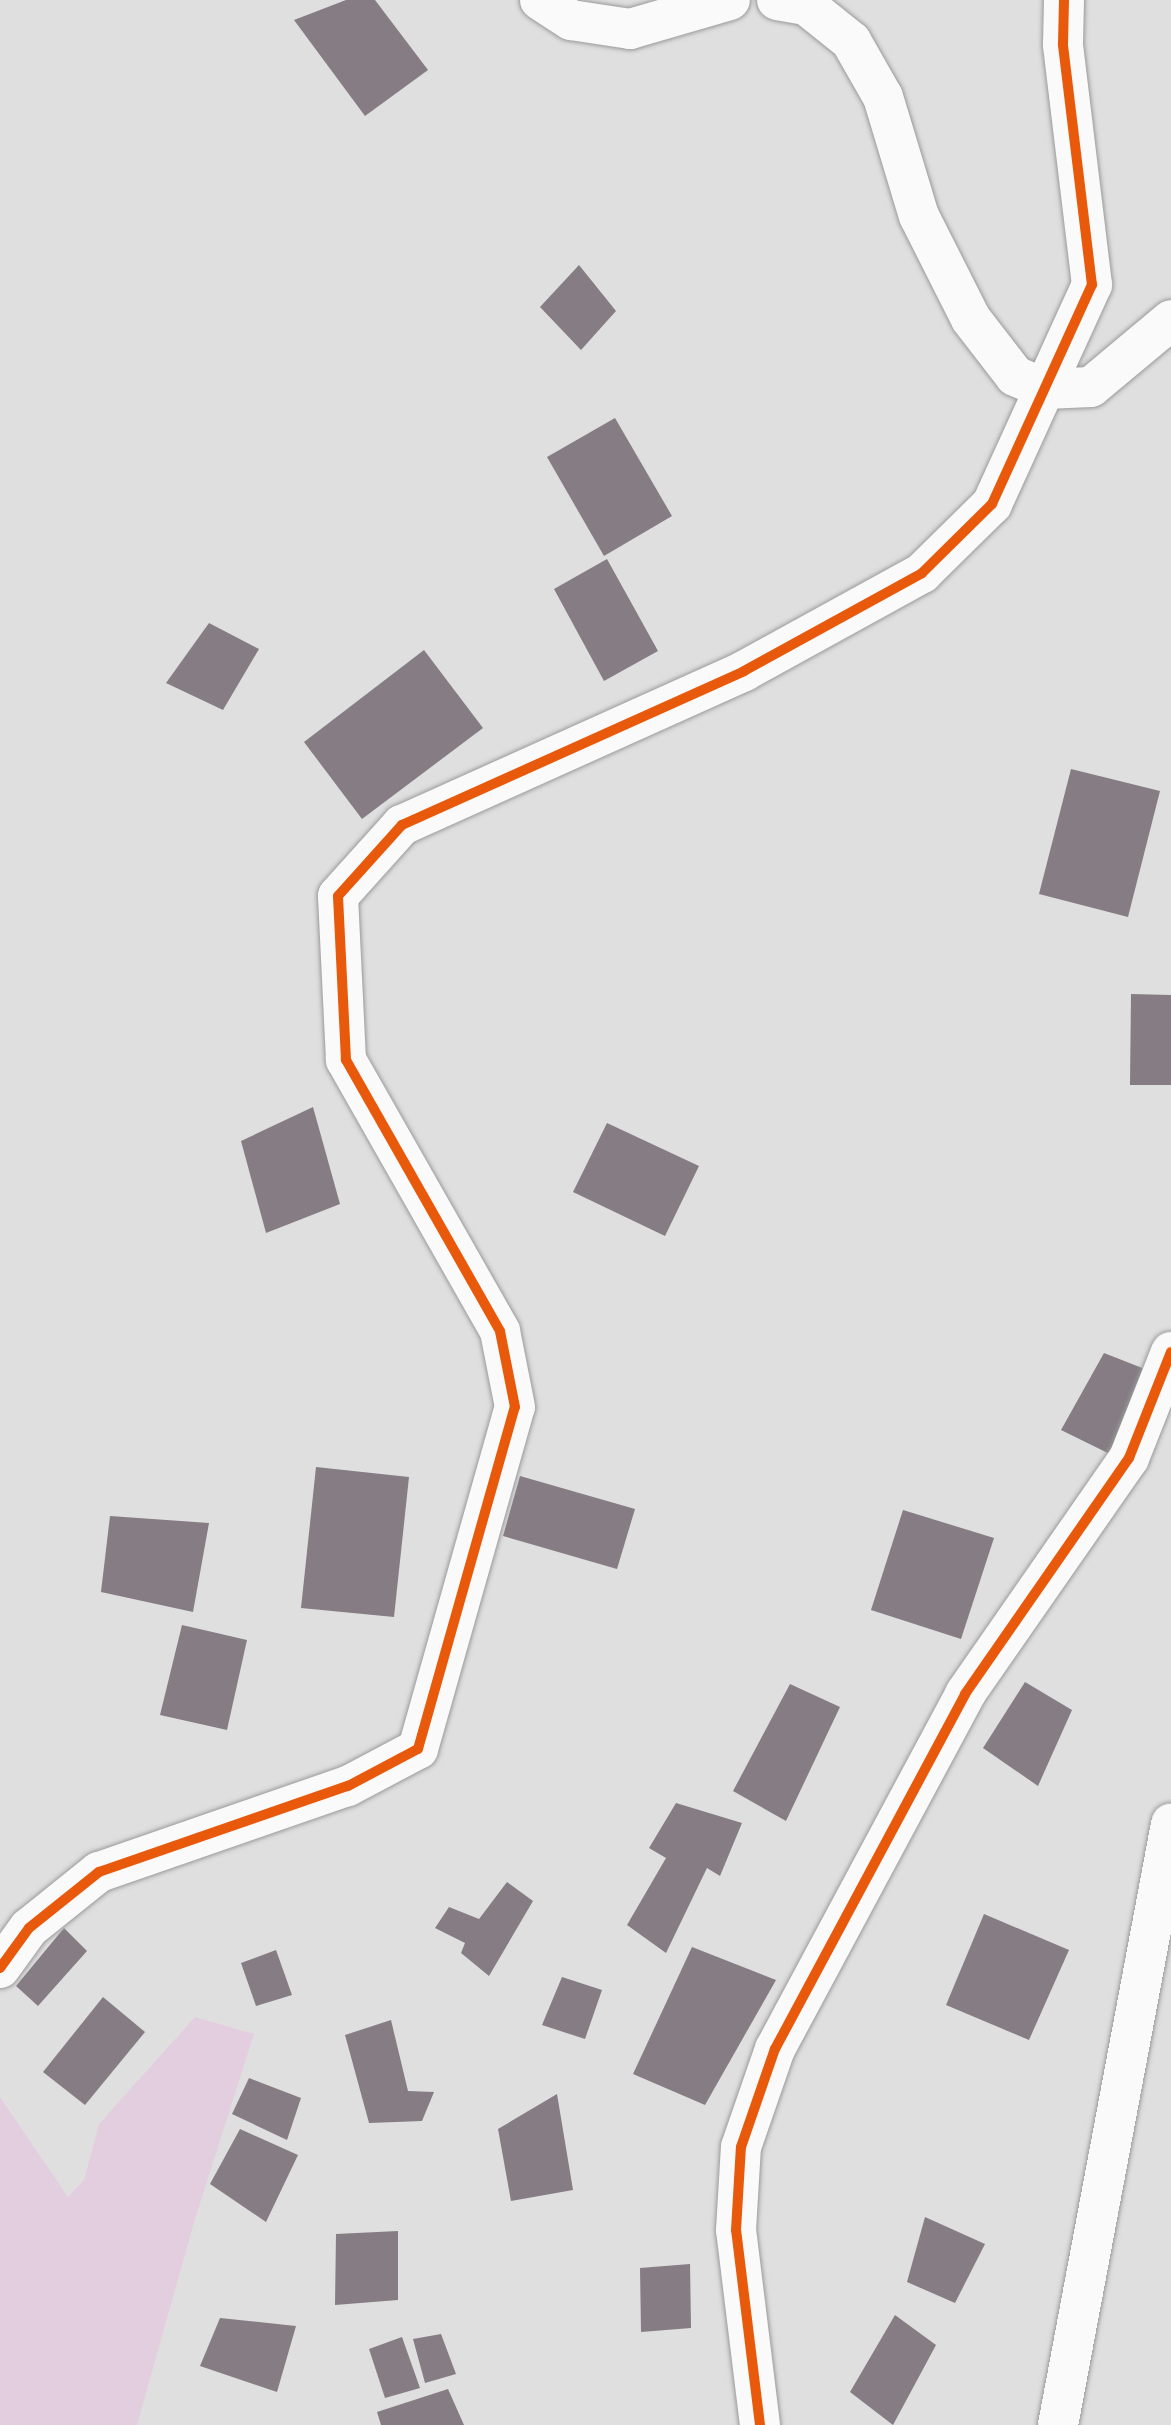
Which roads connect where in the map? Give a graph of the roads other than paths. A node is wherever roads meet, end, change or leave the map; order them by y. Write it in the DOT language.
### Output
graph roads {
  1 [pos="540,0"];
  2 [pos="730,0"];
  3 [pos="777,0"];
  4 [pos="1064,0"];
  5 [pos="1171,320"];
  6 [pos="1045,389"];
  7 [pos="1171,1352"];
  8 [pos="1171,1824"];
  9 [pos="0,1968"];
  10 [pos="760,2425"];
  11 [pos="1058,2425"];
  1 -- 2 [label="street"];
  3 -- 6 [label="street"];
  4 -- 6 [label="street"];
  5 -- 6 [label="street"];
  6 -- 9 [label="street"];
  7 -- 10 [label="street"];
  8 -- 11 [label="street"];
}
